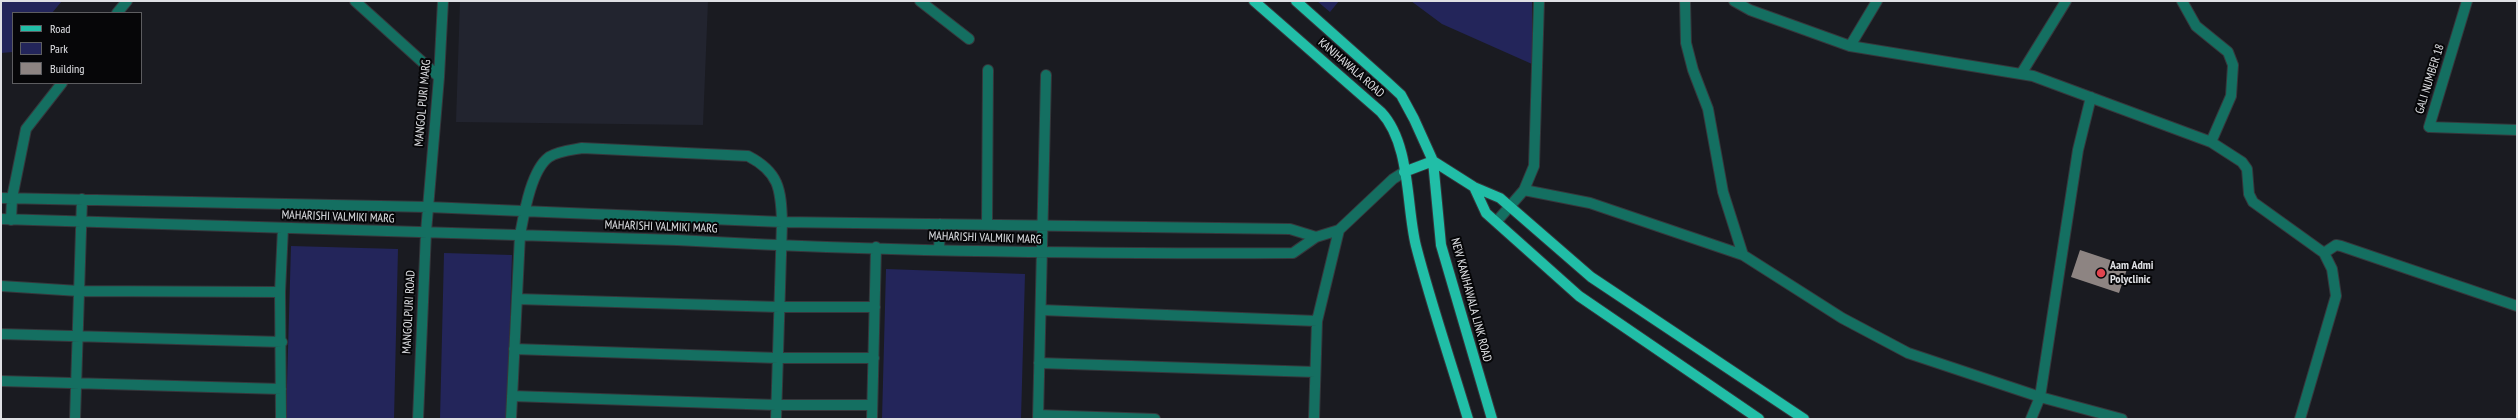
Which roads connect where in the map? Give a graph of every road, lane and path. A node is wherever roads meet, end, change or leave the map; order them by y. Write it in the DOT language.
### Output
graph roads {
  1 [pos="127,1"];
  2 [pos="355,1"];
  3 [pos="443,1"];
  4 [pos="920,1"];
  5 [pos="1254,1"];
  6 [pos="1296,1"];
  7 [pos="1539,1"];
  8 [pos="1685,1"];
  9 [pos="1734,1"];
  10 [pos="1877,1"];
  11 [pos="2066,1"];
  12 [pos="2182,1"];
  13 [pos="2467,1"];
  14 [pos="118,12"];
  15 [pos="969,39"];
  16 [pos="1850,46"];
  17 [pos="988,70"];
  18 [pos="2021,74"];
  19 [pos="1046,75"];
  20 [pos="439,77"];
  21 [pos="61,84"];
  22 [pos="2091,97"];
  23 [pos="2517,130"];
  24 [pos="2211,142"];
  25 [pos="1433,161"];
  26 [pos="1404,172"];
  27 [pos="1474,187"];
  28 [pos="1524,190"];
  29 [pos="1,198"];
  30 [pos="12,198"];
  31 [pos="82,200"];
  32 [pos="428,207"];
  33 [pos="1510,208"];
  34 [pos="524,211"];
  35 [pos="6,220"];
  36 [pos="1496,221"];
  37 [pos="81,222"];
  38 [pos="782,222"];
  39 [pos="940,224"];
  40 [pos="987,225"];
  41 [pos="1044,226"];
  42 [pos="283,228"];
  43 [pos="1339,230"];
  44 [pos="426,232"];
  45 [pos="520,235"];
  46 [pos="1316,237"];
  47 [pos="781,246"];
  48 [pos="876,247"];
  49 [pos="939,250"];
  50 [pos="2324,253"];
  51 [pos="1042,254"];
  52 [pos="1743,255"];
  53 [pos="1,286"];
  54 [pos="79,291"];
  55 [pos="280,292"];
  56 [pos="517,299"];
  57 [pos="2517,306"];
  58 [pos="779,307"];
  59 [pos="875,307"];
  60 [pos="1041,310"];
  61 [pos="1317,321"];
  62 [pos="1,334"];
  63 [pos="78,335"];
  64 [pos="282,342"];
  65 [pos="514,349"];
  66 [pos="778,358"];
  67 [pos="874,358"];
  68 [pos="1039,363"];
  69 [pos="1315,372"];
  70 [pos="1,381"];
  71 [pos="76,383"];
  72 [pos="281,389"];
  73 [pos="512,396"];
  74 [pos="2040,397"];
  75 [pos="776,405"];
  76 [pos="872,405"];
  77 [pos="1038,417"];
  78 [pos="75,419"];
  79 [pos="281,419"];
  80 [pos="418,419"];
  81 [pos="511,419"];
  82 [pos="776,419"];
  83 [pos="872,419"];
  84 [pos="1155,419"];
  85 [pos="1314,419"];
  86 [pos="1468,419"];
  87 [pos="1492,419"];
  88 [pos="1759,419"];
  89 [pos="1804,419"];
  90 [pos="2031,419"];
  91 [pos="2122,419"];
  92 [pos="2300,419"];
  1 -- 14 [label="street"];
  2 -- 20 [label="street"];
  3 -- 20 [label="street, MANGOL PURI MARG"];
  4 -- 15 [label="street"];
  5 -- 26 [label="main road, KANJHAWALA ROAD"];
  6 -- 25 [label="main road, KANJHAWALA ROAD"];
  7 -- 28 [label="street"];
  8 -- 52 [label="street"];
  9 -- 16 [label="street"];
  10 -- 16 [label="street"];
  11 -- 18 [label="street"];
  12 -- 24 [label="street"];
  13 -- 23 [label="street, GALI NUMBER 18"];
  16 -- 18 [label="street"];
  17 -- 40 [label="street"];
  18 -- 22 [label="street"];
  19 -- 41 [label="street"];
  20 -- 32 [label="street, MANGOL PURI MARG"];
  21 -- 30 [label="street"];
  22 -- 24 [label="street"];
  22 -- 74 [label="street"];
  24 -- 50 [label="street"];
  25 -- 26 [label="main road"];
  25 -- 27 [label="main road"];
  25 -- 87 [label="main road, NEW KANJHAWALA LINK ROAD"];
  26 -- 43 [label="street, MAHARISHI VALMIKI MARG"];
  26 -- 86 [label="main road"];
  27 -- 33 [label="main road"];
  27 -- 36 [label="main road"];
  28 -- 33 [label="street"];
  28 -- 52 [label="street"];
  29 -- 30 [label="street, MAHARISHI VALMIKI MARG"];
  30 -- 31 [label="street, MAHARISHI VALMIKI MARG"];
  30 -- 35 [label="street"];
  31 -- 32 [label="street, MAHARISHI VALMIKI MARG"];
  31 -- 37 [label="street"];
  32 -- 34 [label="street, MAHARISHI VALMIKI MARG"];
  32 -- 44 [label="street, MANGOLPURI ROAD"];
  33 -- 36 [label="street"];
  33 -- 89 [label="main road"];
  34 -- 38 [label="street, MAHARISHI VALMIKI MARG"];
  34 -- 38 [label="street"];
  34 -- 45 [label="street"];
  35 -- 37 [label="street, MAHARISHI VALMIKI MARG"];
  36 -- 88 [label="main road"];
  37 -- 42 [label="street, MAHARISHI VALMIKI MARG"];
  37 -- 54 [label="street"];
  38 -- 39 [label="street, MAHARISHI VALMIKI MARG"];
  38 -- 47 [label="street"];
  39 -- 40 [label="street, MAHARISHI VALMIKI MARG"];
  39 -- 49 [label="street"];
  40 -- 41 [label="street, MAHARISHI VALMIKI MARG"];
  41 -- 46 [label="street, MAHARISHI VALMIKI MARG"];
  41 -- 51 [label="street"];
  42 -- 44 [label="street, MAHARISHI VALMIKI MARG"];
  42 -- 55 [label="street"];
  43 -- 46 [label="street, MAHARISHI VALMIKI MARG"];
  43 -- 61 [label="street"];
  44 -- 45 [label="street, MAHARISHI VALMIKI MARG"];
  44 -- 80 [label="street, MANGOLPURI ROAD"];
  45 -- 47 [label="street, MAHARISHI VALMIKI MARG"];
  45 -- 56 [label="street"];
  46 -- 51 [label="street, MAHARISHI VALMIKI MARG"];
  47 -- 48 [label="street, MAHARISHI VALMIKI MARG"];
  47 -- 58 [label="street"];
  48 -- 49 [label="street, MAHARISHI VALMIKI MARG"];
  48 -- 59 [label="street"];
  49 -- 51 [label="street, MAHARISHI VALMIKI MARG"];
  50 -- 57 [label="street"];
  50 -- 92 [label="street"];
  51 -- 60 [label="street"];
  52 -- 74 [label="street"];
  53 -- 54 [label="street"];
  54 -- 55 [label="street"];
  54 -- 63 [label="street"];
  55 -- 64 [label="street"];
  56 -- 58 [label="street"];
  56 -- 65 [label="street"];
  58 -- 59 [label="street"];
  58 -- 66 [label="street"];
  59 -- 67 [label="street"];
  60 -- 61 [label="street"];
  60 -- 68 [label="street"];
  61 -- 69 [label="street"];
  62 -- 63 [label="street"];
  63 -- 64 [label="street"];
  63 -- 71 [label="street"];
  64 -- 72 [label="street"];
  65 -- 66 [label="street"];
  65 -- 73 [label="street"];
  66 -- 67 [label="street"];
  66 -- 75 [label="street"];
  67 -- 76 [label="street"];
  68 -- 69 [label="street"];
  68 -- 77 [label="street"];
  69 -- 85 [label="street"];
  70 -- 71 [label="street"];
  71 -- 72 [label="street"];
  71 -- 78 [label="street"];
  72 -- 79 [label="street"];
  73 -- 75 [label="street"];
  73 -- 81 [label="street"];
  74 -- 90 [label="street"];
  74 -- 91 [label="street"];
  75 -- 76 [label="street"];
  75 -- 82 [label="street"];
  76 -- 83 [label="street"];
  77 -- 84 [label="street"];
}
